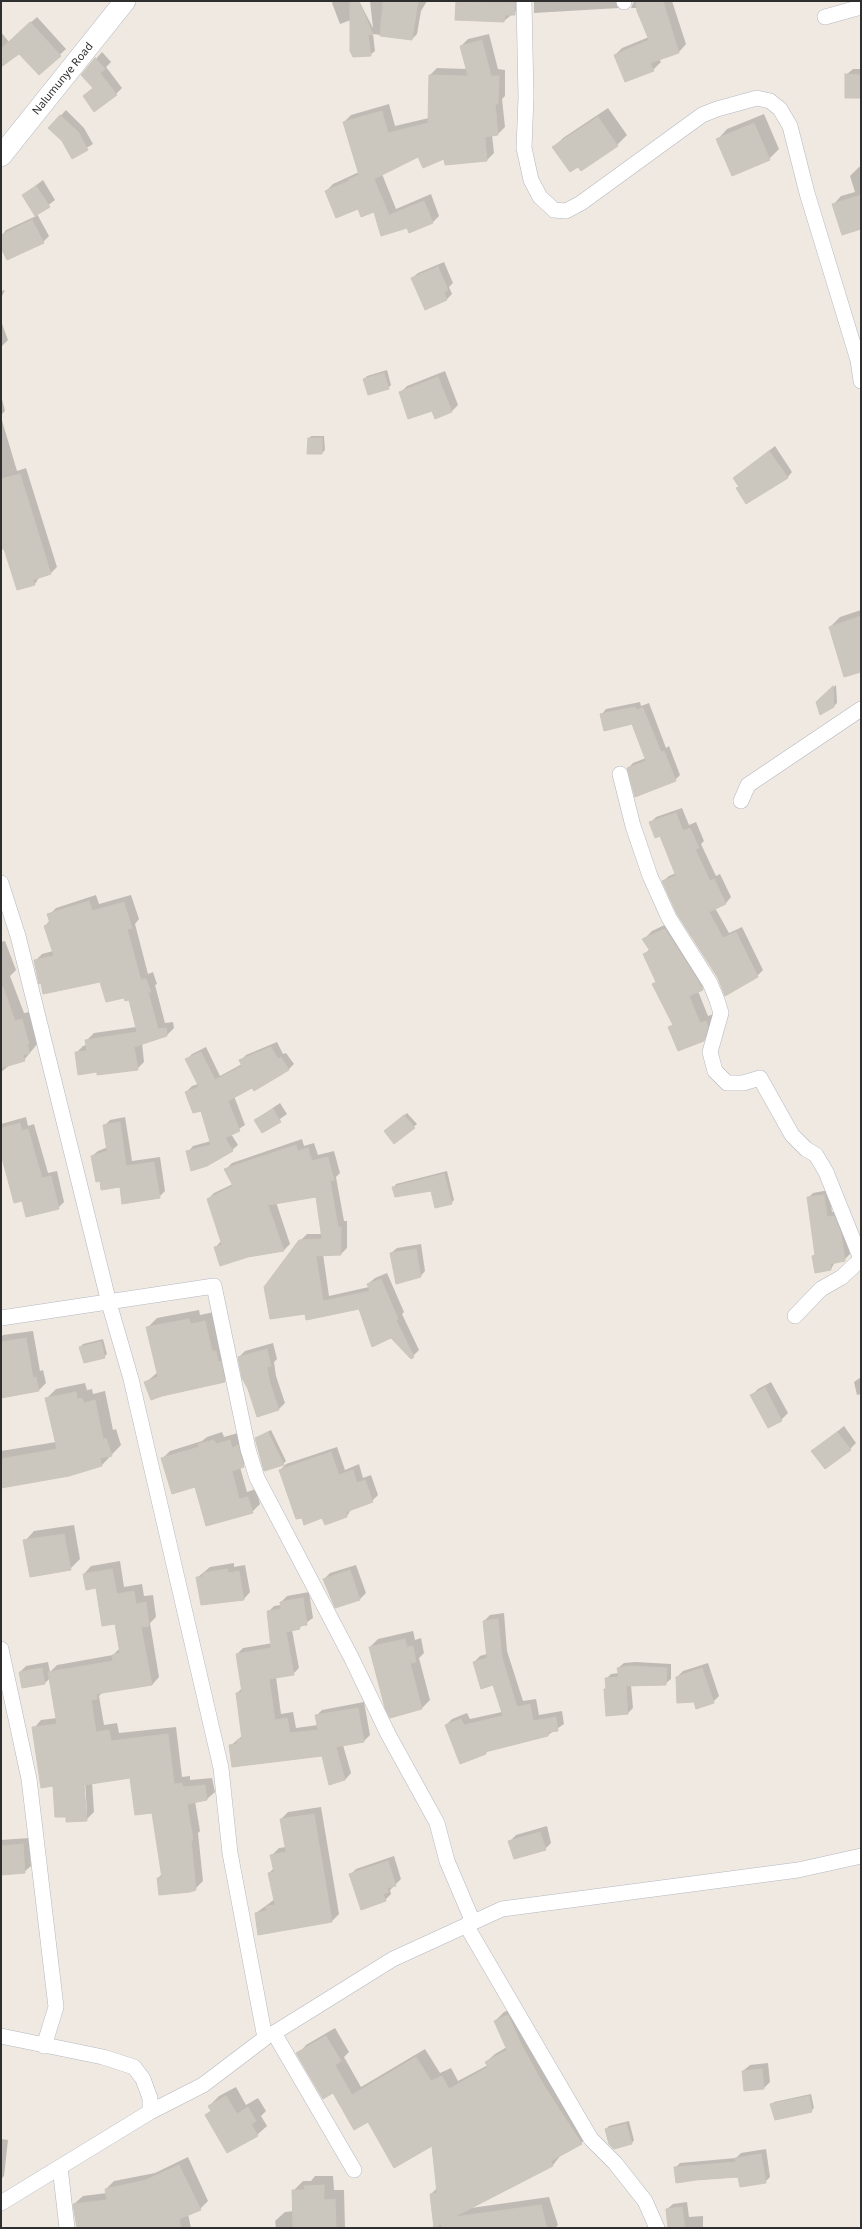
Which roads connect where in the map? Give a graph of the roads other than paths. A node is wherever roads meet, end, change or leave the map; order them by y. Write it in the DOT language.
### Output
graph roads {
  1 [pos="125,1"];
  2 [pos="524,1"];
  3 [pos="861,7"];
  4 [pos="825,17"];
  5 [pos="1,156"];
  6 [pos="859,360"];
  7 [pos="861,381"];
  8 [pos="861,709"];
  9 [pos="620,774"];
  10 [pos="742,801"];
  11 [pos="1,883"];
  12 [pos="109,1303"];
  13 [pos="2,1315"];
  14 [pos="795,1316"];
  15 [pos="1,1649"];
  16 [pos="861,1856"];
  17 [pos="470,1923"];
  18 [pos="1,2036"];
  19 [pos="44,2046"];
  20 [pos="150,2112"];
  21 [pos="60,2167"];
  22 [pos="354,2170"];
  23 [pos="1,2203"];
  24 [pos="67,2228"];
  25 [pos="657,2228"];
  1 -- 5 [label="street, Nalumunye Road"];
  2 -- 6 [label="street"];
  3 -- 4 [label="street"];
  6 -- 7 [label="street"];
  8 -- 10 [label="street"];
  9 -- 14 [label="street"];
  11 -- 12 [label="street"];
  12 -- 13 [label="street"];
  12 -- 17 [label="street"];
  12 -- 20 [label="street"];
  15 -- 19 [label="street"];
  16 -- 17 [label="street"];
  17 -- 22 [label="street"];
  17 -- 25 [label="street"];
  18 -- 19 [label="street"];
  19 -- 20 [label="street"];
  20 -- 21 [label="street"];
  21 -- 23 [label="street"];
  21 -- 24 [label="street"];
}
